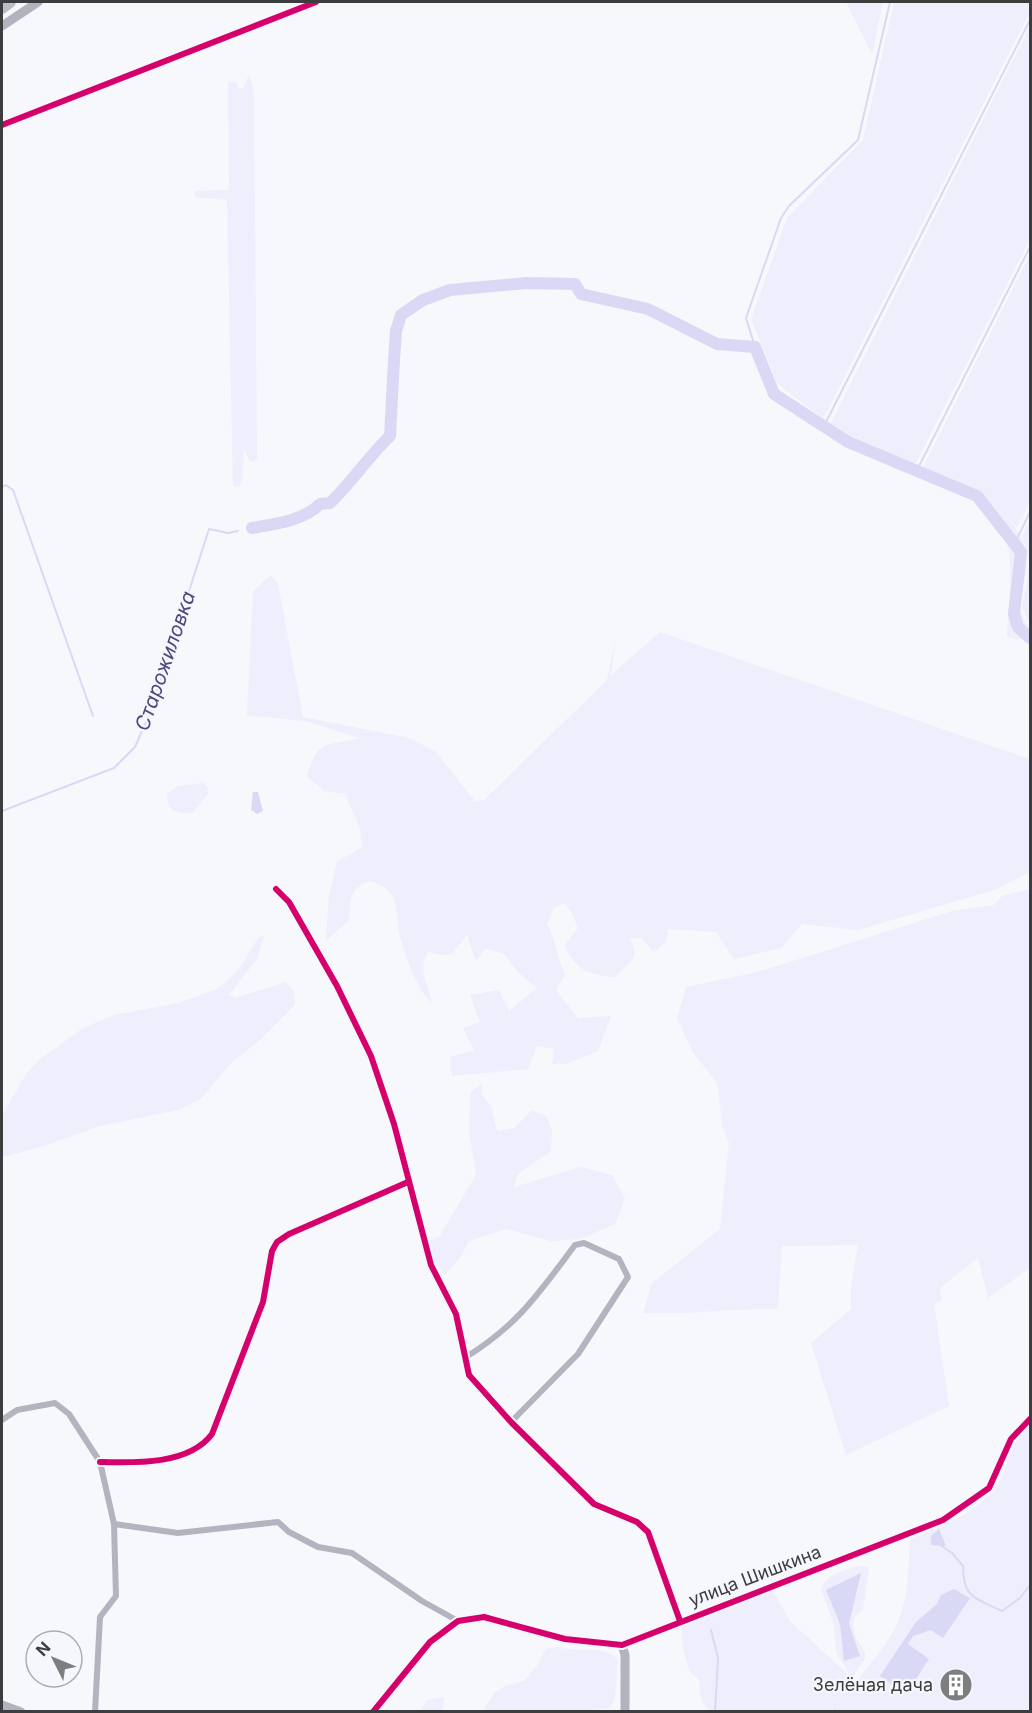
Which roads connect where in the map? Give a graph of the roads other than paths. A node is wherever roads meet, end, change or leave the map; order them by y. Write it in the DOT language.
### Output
graph roads {
  1 [pos="10,2"];
  2 [pos="38,2"];
  3 [pos="316,2"];
  4 [pos="2,8"];
  5 [pos="2,26"];
  6 [pos="2,124"];
  7 [pos="276,889"];
  8 [pos="408,1182"];
  9 [pos="466,1357"];
  10 [pos="1030,1419"];
  11 [pos="2,1420"];
  12 [pos="511,1422"];
  13 [pos="100,1462"];
  14 [pos="114,1524"];
  15 [pos="458,1621"];
  16 [pos="680,1621"];
  17 [pos="622,1645"];
  18 [pos="2,1705"];
  19 [pos="21,1712"];
  20 [pos="95,1712"];
  21 [pos="373,1712"];
  22 [pos="625,1712"];
  1 -- 4 [label="highway"];
  2 -- 5 [label="street"];
  3 -- 6 [label="street"];
  7 -- 8 [label="street"];
  8 -- 9 [label="street"];
  8 -- 13 [label="street"];
  9 -- 12 [label="street"];
  9 -- 12 [label="street"];
  10 -- 16 [label="street, улица Шишкина"];
  11 -- 13 [label="street"];
  12 -- 16 [label="street"];
  13 -- 14 [label="street"];
  14 -- 15 [label="street"];
  14 -- 20 [label="street"];
  15 -- 17 [label="street, улица Шишкина"];
  15 -- 21 [label="street"];
  16 -- 17 [label="street, улица Шишкина"];
  17 -- 22 [label="street"];
  18 -- 19 [label="street"];
}
